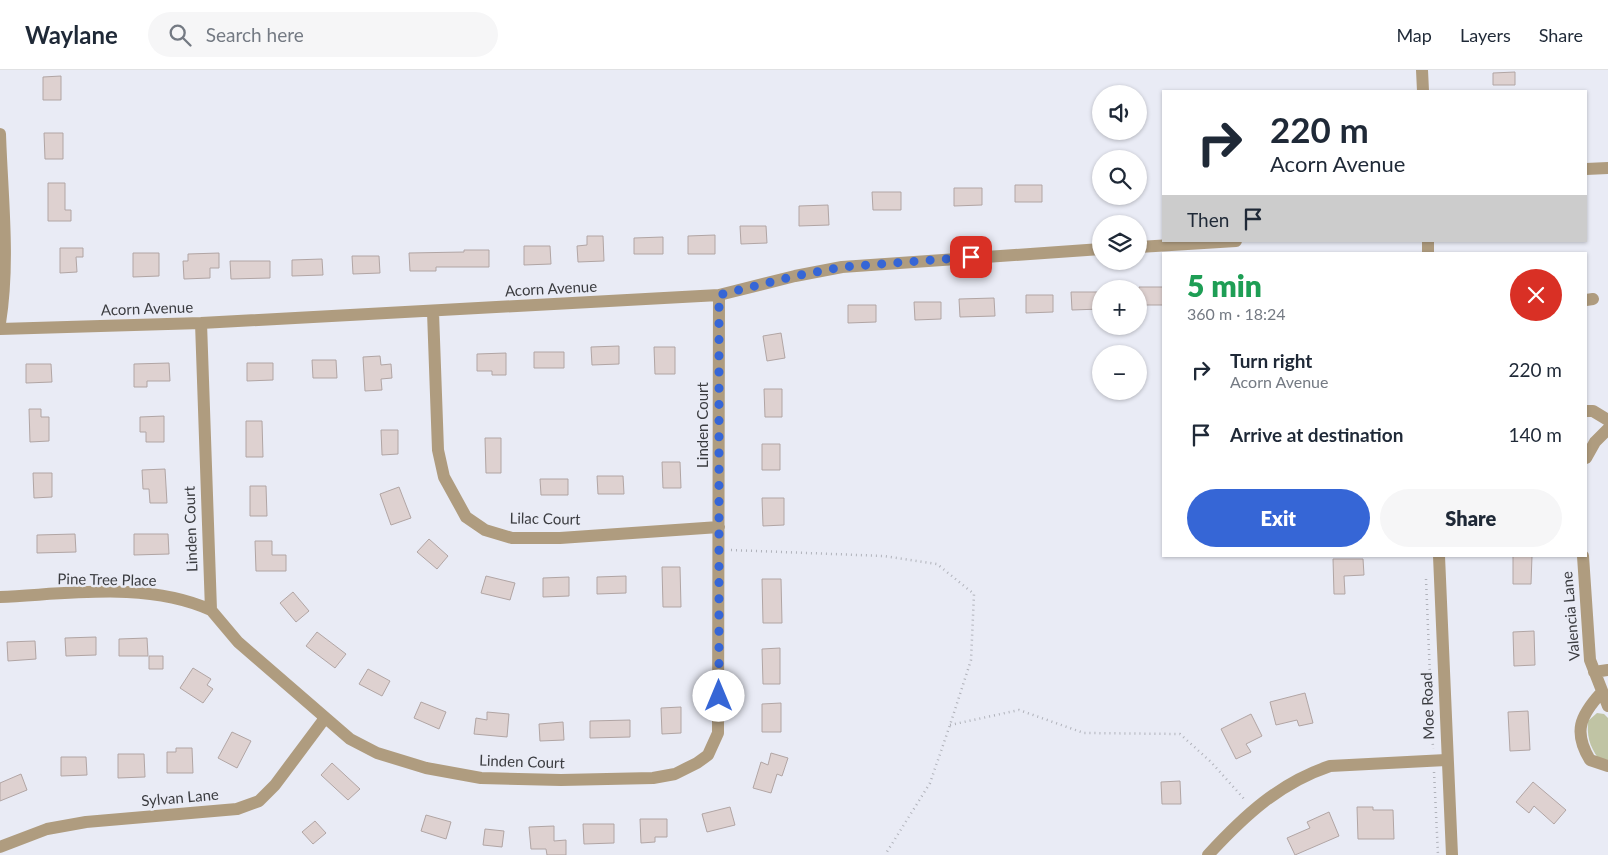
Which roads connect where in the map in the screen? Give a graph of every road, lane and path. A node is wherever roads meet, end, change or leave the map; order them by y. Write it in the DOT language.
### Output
graph roads {
  1 [pos="1422,70"];
  2 [pos="1423,90"];
  3 [pos="0,134"];
  4 [pos="1608,168"];
  5 [pos="1587,169"];
  6 [pos="1,173"];
  7 [pos="1220,242"];
  8 [pos="1147,247"];
  9 [pos="1092,250"];
  10 [pos="719,295"];
  11 [pos="432,312"];
  12 [pos="0,323"];
  13 [pos="201,323"];
  14 [pos="0,329"];
  15 [pos="1587,411"];
  16 [pos="1608,420"];
  17 [pos="1608,429"];
  18 [pos="1587,456"];
  19 [pos="719,527"];
  20 [pos="719,549"];
  21 [pos="1439,557"];
  22 [pos="1583,557"];
  23 [pos="1426,573"];
  24 [pos="0,597"];
  25 [pos="211,610"];
  26 [pos="1608,670"];
  27 [pos="1594,672"];
  28 [pos="1601,693"];
  29 [pos="1608,706"];
  30 [pos="325,718"];
  31 [pos="950,725"];
  32 [pos="1433,760"];
  33 [pos="1446,760"];
  34 [pos="1608,766"];
  35 [pos="1254,809"];
  36 [pos="0,847"];
  37 [pos="885,855"];
  38 [pos="1208,855"];
  39 [pos="1438,855"];
  40 [pos="1452,855"];
  1 -- 2 [label="street"];
  3 -- 6 [label="street"];
  4 -- 5 [label="street"];
  6 -- 12 [label="street"];
  7 -- 8 [label="street"];
  9 -- 10 [label="street, Acorn Avenue"];
  10 -- 11 [label="street, Acorn Avenue"];
  10 -- 19 [label="street, Linden Court"];
  11 -- 13 [label="street, Acorn Avenue"];
  11 -- 19 [label="street, Lilac Court"];
  13 -- 14 [label="street, Acorn Avenue"];
  13 -- 25 [label="street, Linden Court"];
  15 -- 16 [label="street"];
  17 -- 18 [label="street"];
  19 -- 20 [label="street, Linden Court"];
  20 -- 30 [label="street, Linden Court"];
  20 -- 31 [label="path"];
  21 -- 33 [label="street, Moe Road"];
  22 -- 27 [label="street, Valencia Lane"];
  23 -- 32 [label="path"];
  24 -- 25 [label="street, Pine Tree Place"];
  25 -- 30 [label="street, Linden Court"];
  26 -- 27 [label="street, Valencia Lane"];
  27 -- 28 [label="street, Valencia Lane"];
  28 -- 29 [label="street, Valencia Lane"];
  28 -- 34 [label="street"];
  30 -- 36 [label="street, Sylvan Lane"];
  31 -- 35 [label="path"];
  31 -- 37 [label="path"];
  32 -- 33 [label="street"];
  32 -- 35 [label="street"];
  32 -- 39 [label="path"];
  33 -- 40 [label="street, Moe Road"];
  35 -- 38 [label="street"];
}
